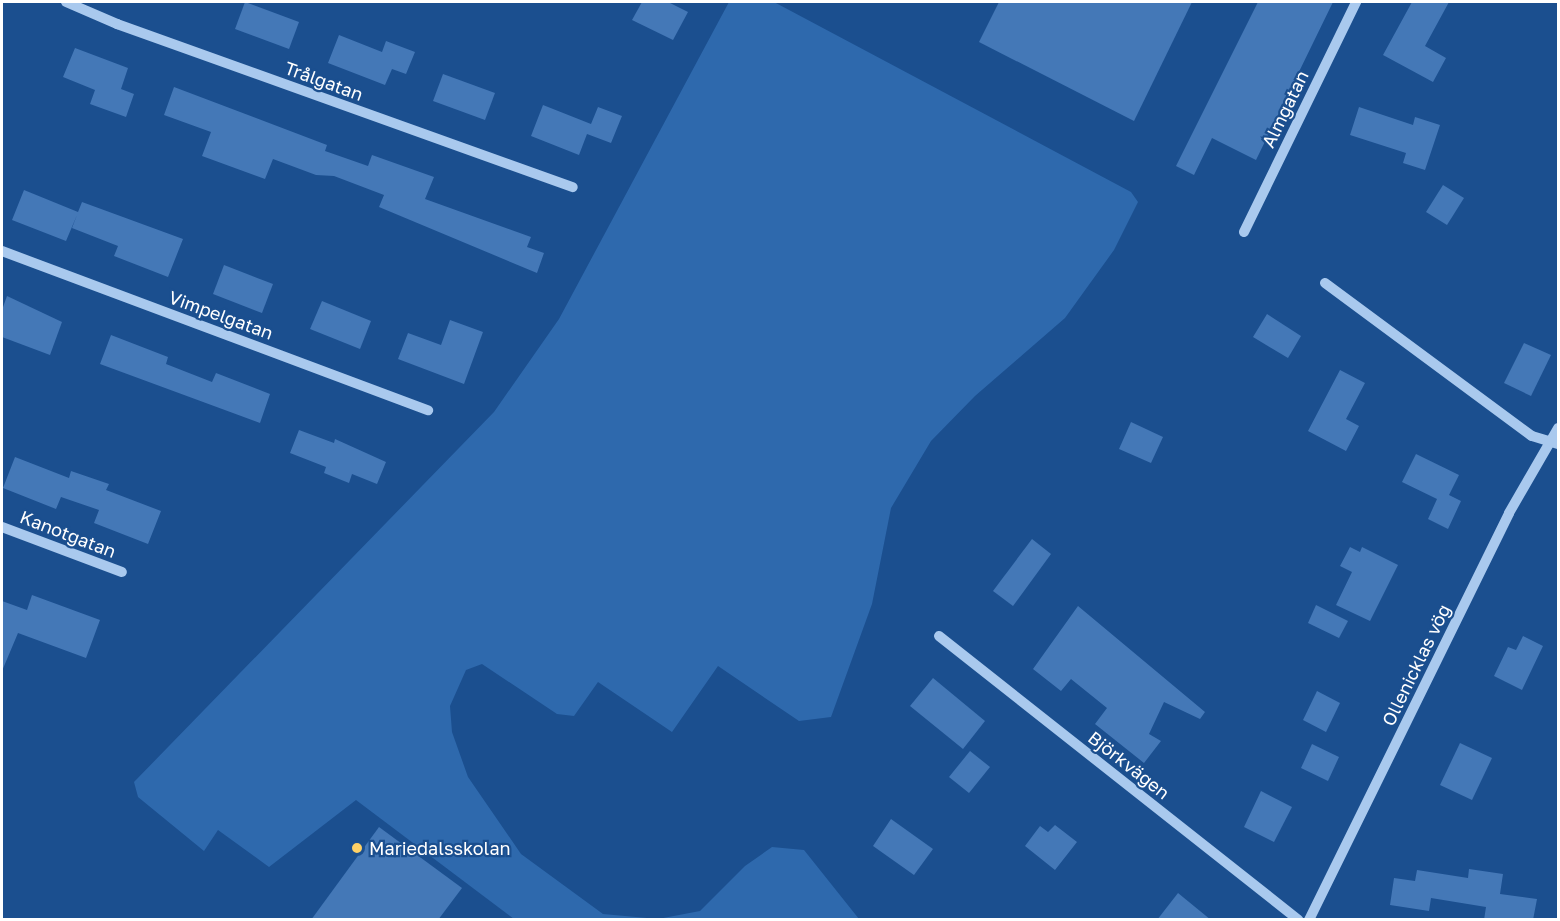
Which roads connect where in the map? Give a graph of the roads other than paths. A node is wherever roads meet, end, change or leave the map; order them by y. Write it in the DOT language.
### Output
graph roads {
  1 [pos="66,2"];
  2 [pos="1356,2"];
  3 [pos="573,187"];
  4 [pos="1244,232"];
  5 [pos="2,251"];
  6 [pos="1325,283"];
  7 [pos="428,410"];
  8 [pos="1558,428"];
  9 [pos="1555,443"];
  10 [pos="2,527"];
  11 [pos="122,572"];
  12 [pos="939,636"];
  13 [pos="1298,920"];
  14 [pos="1309,920"];
  1 -- 3 [label="street, Trålgatan"];
  2 -- 4 [label="street, Almgatan"];
  5 -- 7 [label="street, Vimpelgatan"];
  6 -- 9 [label="street"];
  8 -- 9 [label="street, Ollenicklas vög"];
  9 -- 14 [label="street, Ollenicklas vög"];
  10 -- 11 [label="street, Kanotgatan"];
  12 -- 13 [label="street, Björkvägen"];
}
